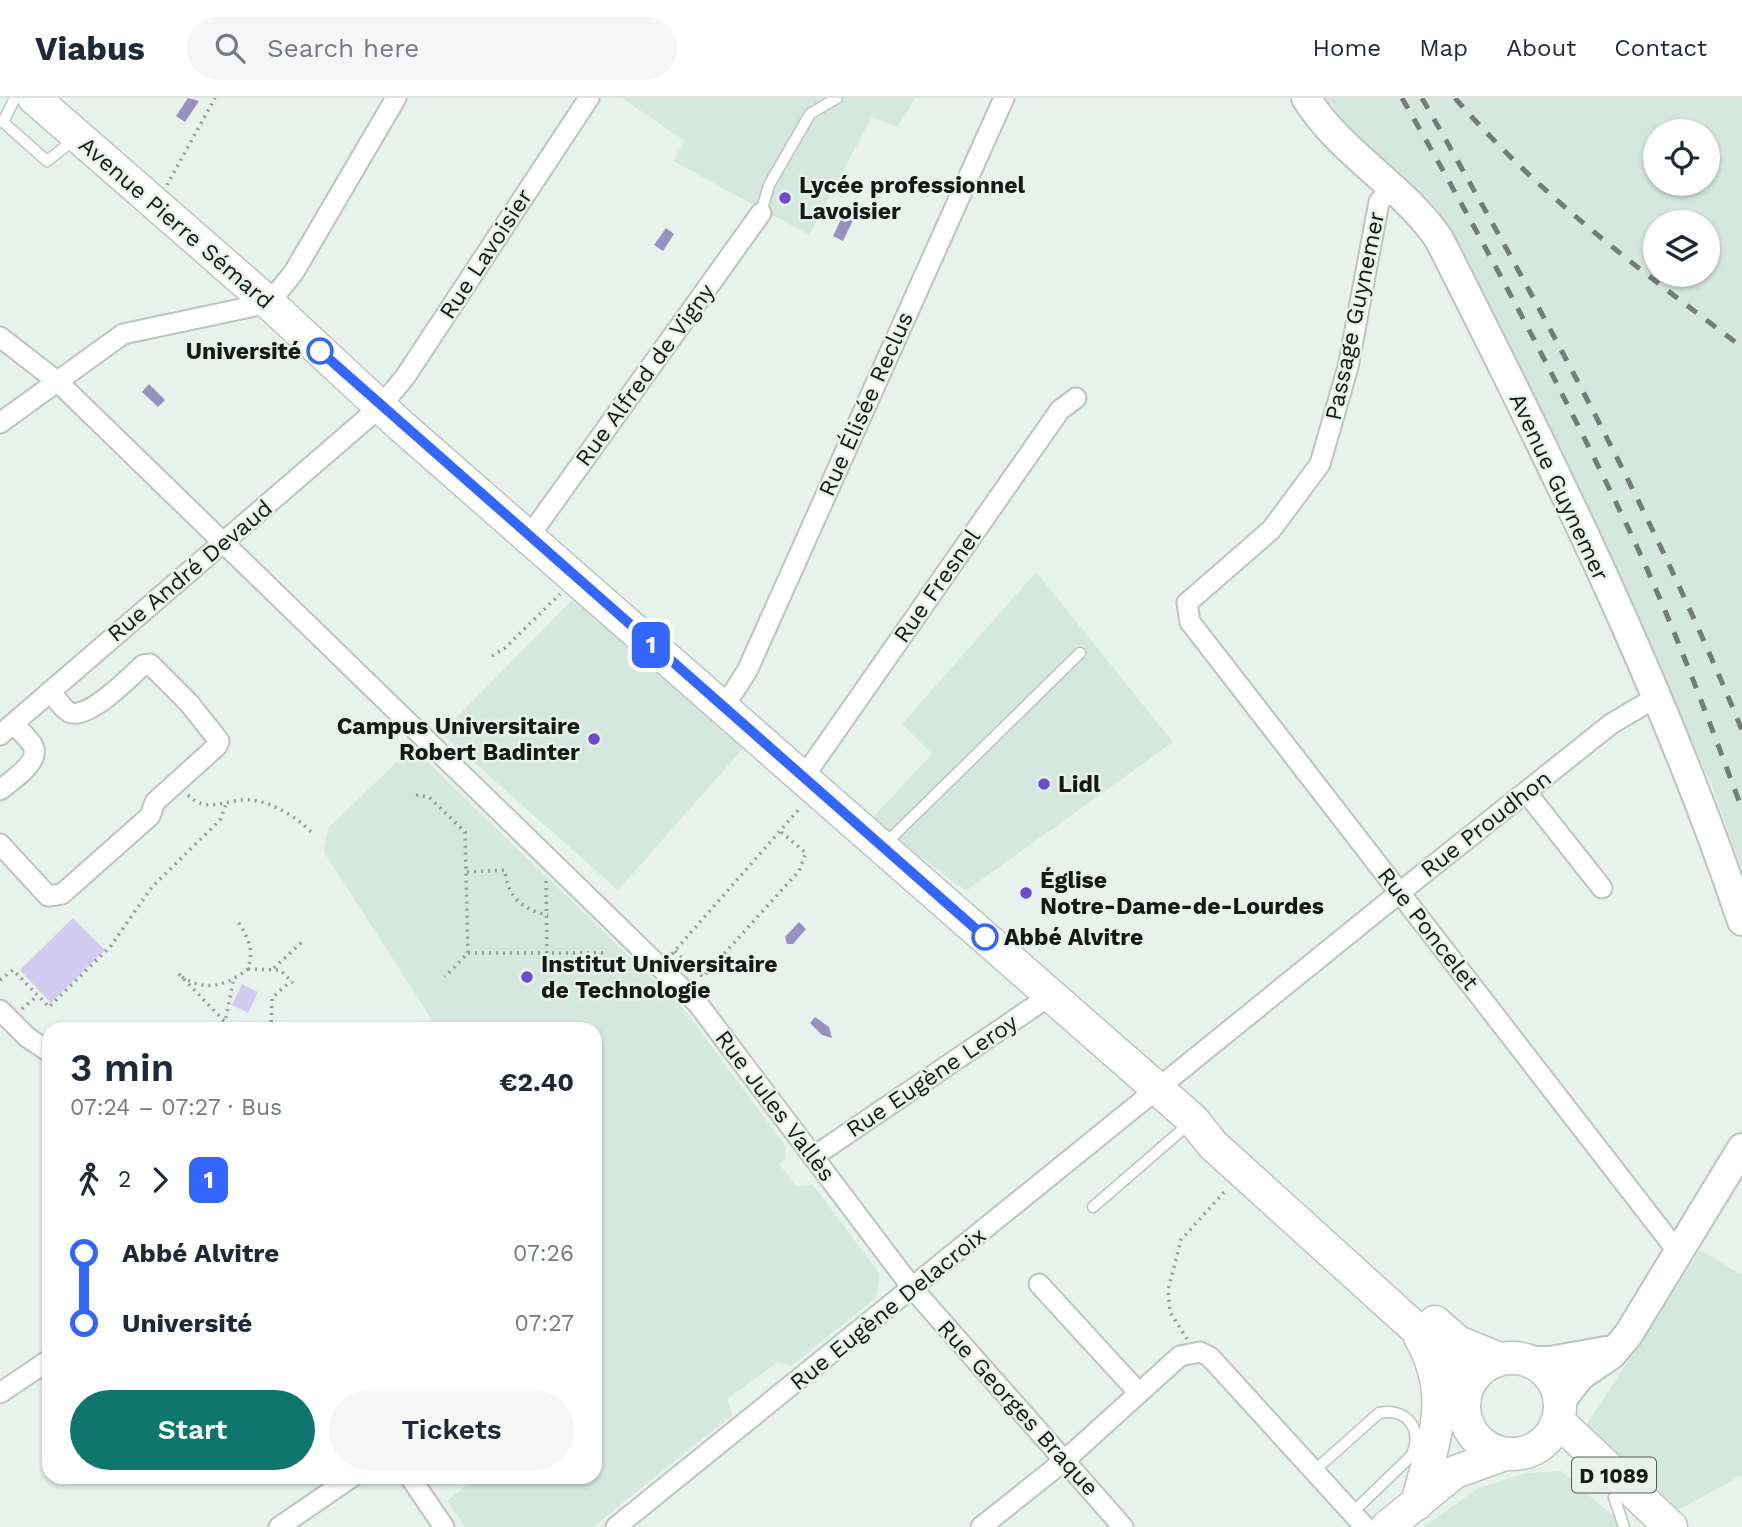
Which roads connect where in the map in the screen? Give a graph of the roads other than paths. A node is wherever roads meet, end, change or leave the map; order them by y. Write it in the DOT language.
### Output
graph roads {
  1 [pos="15,98"];
  2 [pos="34,98"];
  3 [pos="396,98"];
  4 [pos="589,98"];
  5 [pos="837,98"];
  6 [pos="1004,98"];
  7 [pos="1306,98"];
  8 [pos="77,137"];
  9 [pos="1392,187"];
  10 [pos="761,213"];
  11 [pos="269,303"];
  12 [pos="0,337"];
  13 [pos="58,382"];
  14 [pos="1076,398"];
  15 [pos="380,407"];
  16 [pos="0,424"];
  17 [pos="528,538"];
  18 [pos="223,544"];
  19 [pos="1187,603"];
  20 [pos="1080,653"];
  21 [pos="50,691"];
  22 [pos="1655,698"];
  23 [pos="723,708"];
  24 [pos="7,729"];
  25 [pos="810,784"];
  26 [pos="0,790"];
  27 [pos="1526,792"];
  28 [pos="0,844"];
  29 [pos="882,847"];
  30 [pos="1602,888"];
  31 [pos="1400,893"];
  32 [pos="1742,921"];
  33 [pos="1051,995"];
  34 [pos="0,1010"];
  35 [pos="42,1047"];
  36 [pos="1158,1089"];
  37 [pos="1193,1121"];
  38 [pos="1742,1148"];
  39 [pos="813,1157"];
  40 [pos="1093,1208"];
  41 [pos="1678,1252"];
  42 [pos="1039,1284"];
  43 [pos="913,1290"];
  44 [pos="1413,1324"];
  45 [pos="1619,1347"];
  46 [pos="1499,1359"];
  47 [pos="1532,1362"];
  48 [pos="42,1365"];
  49 [pos="0,1393"];
  50 [pos="1139,1393"];
  51 [pos="1465,1405"];
  52 [pos="1559,1411"];
  53 [pos="1517,1453"];
  54 [pos="1064,1461"];
  55 [pos="1314,1471"];
  56 [pos="1455,1472"];
  57 [pos="342,1484"];
  58 [pos="415,1484"];
  59 [pos="1615,1497"];
  60 [pos="1417,1504"];
  61 [pos="1359,1520"];
  62 [pos="279,1527"];
  63 [pos="444,1527"];
  64 [pos="616,1527"];
  65 [pos="981,1527"];
  66 [pos="1123,1527"];
  67 [pos="1387,1527"];
  68 [pos="1624,1527"];
  69 [pos="1647,1527"];
  70 [pos="1671,1527"];
  1 -- 8 [label="lane"];
  2 -- 8 [label="main road, Avenue Pierre Sémard"];
  3 -- 11 [label="street"];
  4 -- 15 [label="street, Rue Lavoisier"];
  5 -- 10 [label="lane"];
  6 -- 23 [label="street, Rue Élisée Reclus"];
  7 -- 9 [label="main road, Avenue Guynemer"];
  8 -- 11 [label="main road, Avenue Pierre Sémard"];
  9 -- 19 [label="street, Passage Guynemer"];
  9 -- 22 [label="main road, Avenue Guynemer"];
  10 -- 17 [label="street, Rue Alfred de Vigny"];
  11 -- 13 [label="street"];
  11 -- 15 [label="main road, Avenue Pierre Sémard"];
  12 -- 13 [label="street, Rue Jules Vallès"];
  13 -- 16 [label="street"];
  13 -- 18 [label="street, Rue Jules Vallès"];
  14 -- 25 [label="street, Rue Fresnel"];
  15 -- 17 [label="main road, Avenue Pierre Sémard"];
  15 -- 18 [label="street, Rue André Devaud"];
  17 -- 23 [label="main road, Avenue Pierre Sémard"];
  18 -- 21 [label="street, Rue André Devaud"];
  18 -- 39 [label="street, Rue Jules Vallès"];
  19 -- 31 [label="street, Rue Poncelet"];
  20 -- 29 [label="lane"];
  21 -- 24 [label="street, Rue André Devaud"];
  21 -- 28 [label="street"];
  22 -- 27 [label="street, Rue Proudhon"];
  22 -- 32 [label="main road, Avenue Guynemer"];
  23 -- 25 [label="main road, Avenue Pierre Sémard"];
  24 -- 26 [label="street"];
  25 -- 29 [label="main road, Avenue Pierre Sémard"];
  27 -- 30 [label="street"];
  27 -- 31 [label="street, Rue Proudhon"];
  29 -- 33 [label="main road, Avenue Pierre Sémard"];
  31 -- 36 [label="street, Rue Proudhon"];
  31 -- 41 [label="street, Rue Poncelet"];
  33 -- 36 [label="main road, Avenue Pierre Sémard"];
  33 -- 39 [label="street, Rue Eugène Leroy"];
  34 -- 35 [label="street"];
  36 -- 37 [label="main road, Avenue Pierre Sémard"];
  36 -- 43 [label="street, Rue Eugène Delacroix"];
  37 -- 40 [label="lane"];
  37 -- 44 [label="main road"];
  37 -- 46 [label="main road"];
  38 -- 41 [label="main road"];
  39 -- 43 [label="street, Rue Jules Vallès"];
  41 -- 45 [label="main road"];
  42 -- 50 [label="street"];
  43 -- 54 [label="street, Rue Georges Braque"];
  43 -- 64 [label="street, Rue Eugène Delacroix"];
  44 -- 51 [label="main road"];
  44 -- 60 [label="main road"];
  45 -- 47 [label="main road"];
  45 -- 52 [label="main road"];
  46 -- 47 [label="main road"];
  46 -- 51 [label="main road"];
  47 -- 52 [label="main road"];
  48 -- 49 [label="street"];
  50 -- 54 [label="street"];
  50 -- 55 [label="street"];
  51 -- 53 [label="main road"];
  51 -- 56 [label="main road"];
  52 -- 53 [label="main road"];
  52 -- 70 [label="main road, D 1089"];
  53 -- 56 [label="main road"];
  53 -- 59 [label="main road, D 1089"];
  54 -- 65 [label="street"];
  54 -- 66 [label="street, Rue Georges Braque"];
  55 -- 61 [label="street"];
  55 -- 61 [label="lane"];
  56 -- 60 [label="main road"];
  57 -- 62 [label="street"];
  58 -- 63 [label="street"];
  59 -- 68 [label="lane"];
  59 -- 69 [label="main road, D 1089"];
  60 -- 67 [label="main road"];
}
